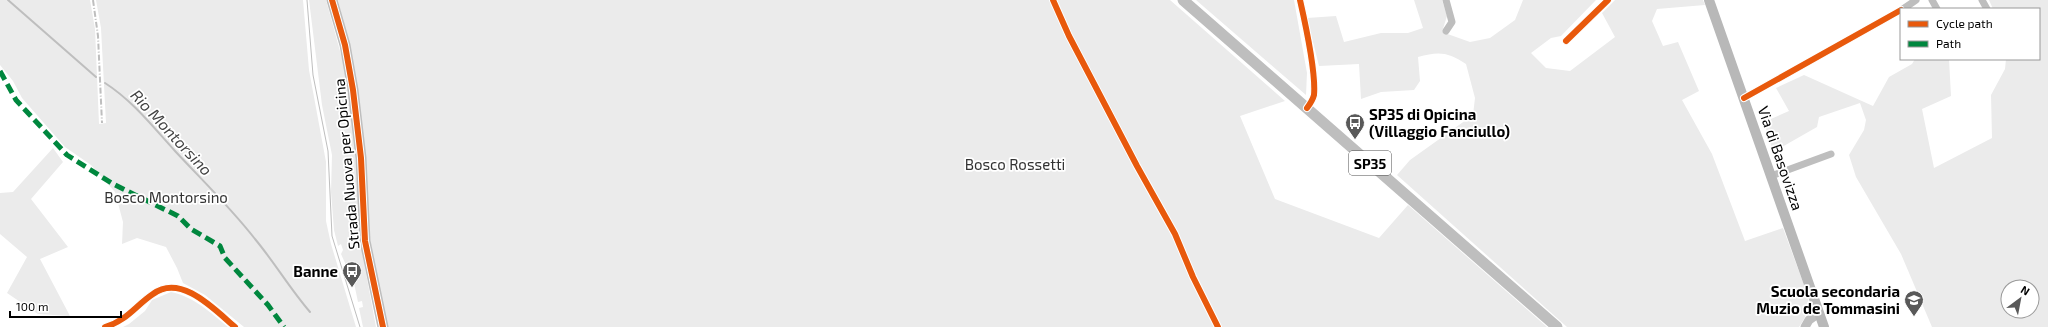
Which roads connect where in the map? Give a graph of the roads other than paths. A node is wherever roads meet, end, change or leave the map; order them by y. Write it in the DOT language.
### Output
graph roads {
  1 [pos="332,0"];
  2 [pos="1183,0"];
  3 [pos="1300,0"];
  4 [pos="1446,0"];
  5 [pos="1608,0"];
  6 [pos="1709,0"];
  7 [pos="1916,0"];
  8 [pos="1905,8"];
  9 [pos="1900,11"];
  10 [pos="1446,31"];
  11 [pos="1566,41"];
  12 [pos="1744,98"];
  13 [pos="1307,108"];
  14 [pos="1831,154"];
  15 [pos="1771,176"];
  16 [pos="1819,313"];
  17 [pos="105,327"];
  18 [pos="235,327"];
  19 [pos="383,327"];
  20 [pos="1556,327"];
  21 [pos="1805,327"];
  22 [pos="1824,327"];
  1 -- 19 [label="main road, Strada Nuova per Opicina"];
  2 -- 13 [label="main road, SP35"];
  3 -- 13 [label="street"];
  4 -- 10 [label="street"];
  5 -- 11 [label="street"];
  6 -- 12 [label="main road, Via di Basovizza"];
  7 -- 8 [label="street"];
  9 -- 12 [label="street"];
  12 -- 15 [label="main road, Via di Basovizza"];
  13 -- 20 [label="main road, SP35"];
  14 -- 15 [label="street"];
  15 -- 16 [label="main road, Via di Basovizza"];
  16 -- 21 [label="street"];
  16 -- 22 [label="main road, Via di Basovizza"];
  17 -- 18 [label="street"];
}
